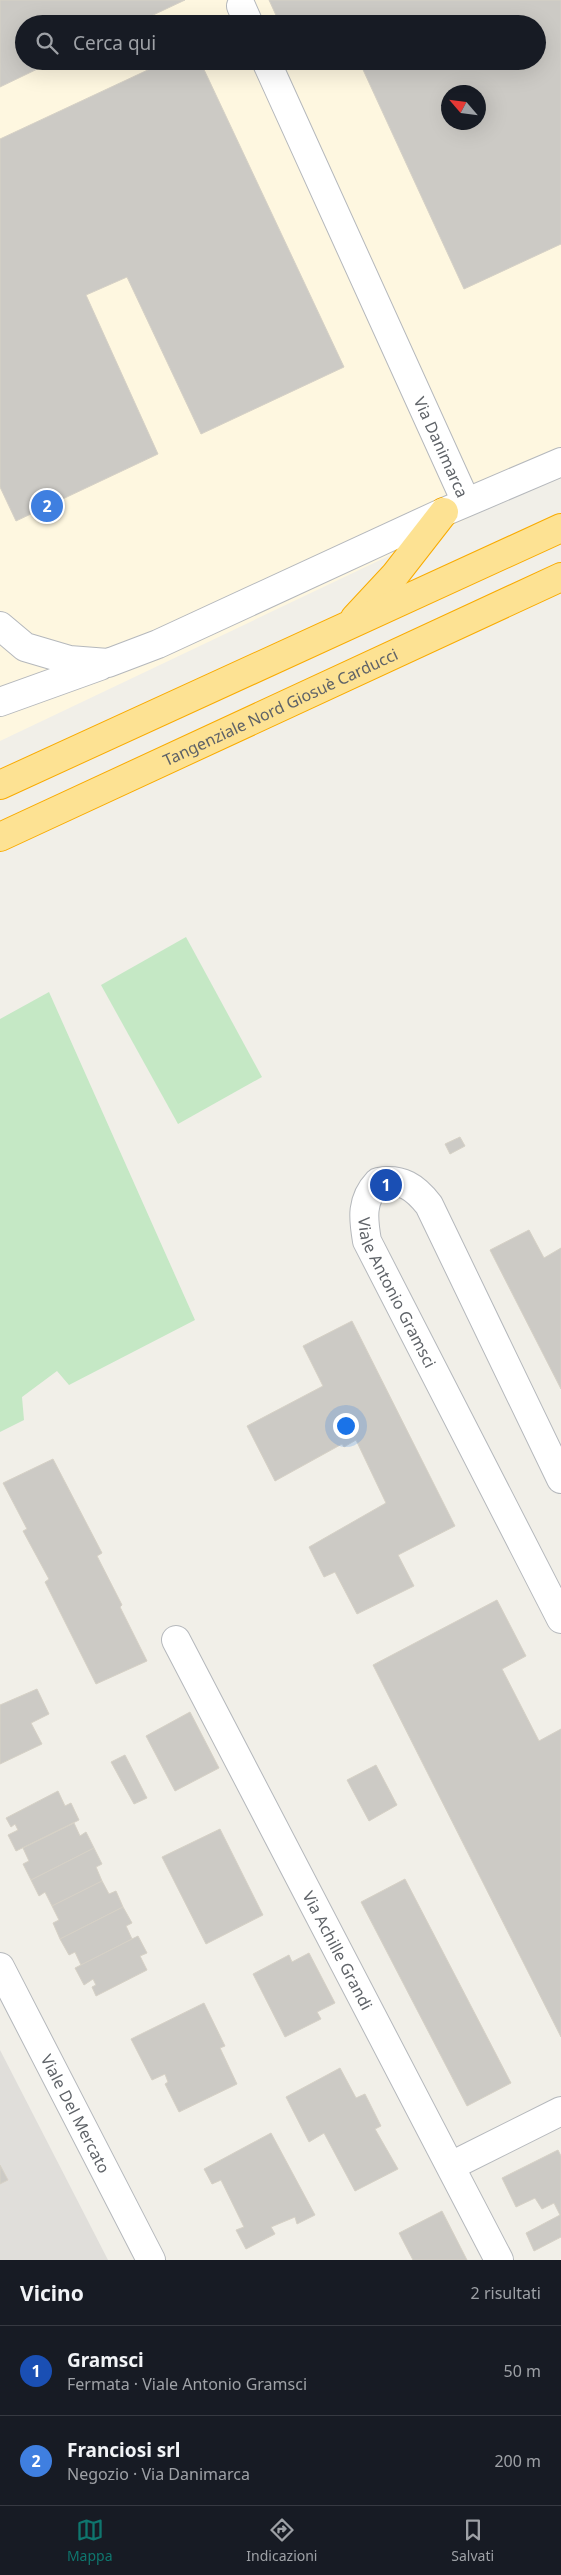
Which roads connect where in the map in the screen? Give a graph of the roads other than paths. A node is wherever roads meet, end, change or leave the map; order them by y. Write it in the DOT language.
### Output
graph roads {
  1 [pos="270,70"];
  2 [pos="561,462"];
  3 [pos="455,507"];
  4 [pos="561,528"];
  5 [pos="561,577"];
  6 [pos="0,626"];
  7 [pos="346,628"];
  8 [pos="108,663"];
  9 [pos="0,702"];
  10 [pos="0,785"];
  11 [pos="0,837"];
  12 [pos="561,1479"];
  13 [pos="561,1619"];
  14 [pos="176,1640"];
  15 [pos="0,1967"];
  16 [pos="561,2111"];
  17 [pos="451,2166"];
  18 [pos="152,2260"];
  19 [pos="499,2260"];
  1 -- 3 [label="street, Via Danimarca"];
  2 -- 3 [label="street"];
  3 -- 7 [label="highway"];
  3 -- 8 [label="street, Via Danimarca"];
  4 -- 7 [label="highway"];
  5 -- 11 [label="highway, Tangenziale Nord Giosuè Carducci"];
  6 -- 8 [label="street, Via Danimarca"];
  7 -- 10 [label="highway"];
  8 -- 9 [label="street, Via Danimarca"];
  12 -- 13 [label="street, Viale Antonio Gramsci"];
  14 -- 17 [label="street, Via Achille Grandi"];
  15 -- 18 [label="street, Viale Del Mercato"];
  16 -- 17 [label="street"];
  17 -- 19 [label="street, Via Achille Grandi"];
}
